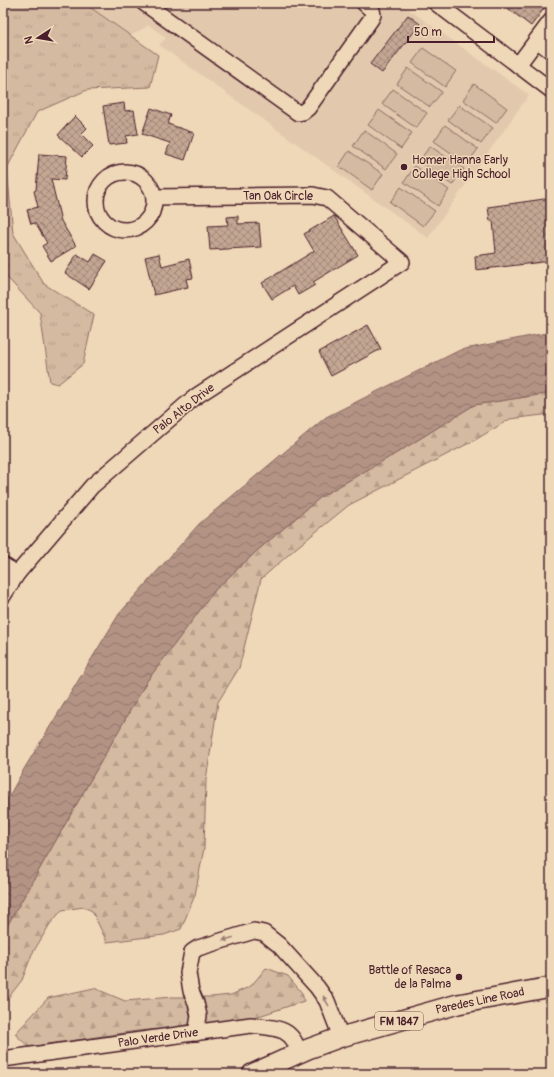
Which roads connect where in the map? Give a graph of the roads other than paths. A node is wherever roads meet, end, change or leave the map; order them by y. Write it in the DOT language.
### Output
graph roads {
  1 [pos="144,3"];
  2 [pos="364,3"];
  3 [pos="436,3"];
  4 [pos="551,21"];
  5 [pos="537,40"];
  6 [pos="551,51"];
  7 [pos="518,65"];
  8 [pos="551,90"];
  9 [pos="154,197"];
  10 [pos="402,262"];
  11 [pos="3,565"];
  12 [pos="18,574"];
  13 [pos="3,596"];
  14 [pos="551,987"];
  15 [pos="196,1033"];
  16 [pos="341,1037"];
  17 [pos="298,1053"];
  18 [pos="3,1058"];
  19 [pos="252,1074"];
  1 -- 2 [label="street"];
  3 -- 7 [label="street"];
  4 -- 5 [label="street"];
  5 -- 6 [label="street"];
  5 -- 7 [label="street"];
  7 -- 8 [label="street"];
  9 -- 10 [label="street, Tan Oak Circle"];
  10 -- 12 [label="street, Palo Alto Drive"];
  11 -- 12 [label="street"];
  12 -- 13 [label="street, Palo Alto Drive"];
  14 -- 16 [label="main road, Paredes Line Road / FM 1847"];
  16 -- 15 [label="street, one-way"];
  15 -- 17 [label="street, Palo Verde Drive"];
  15 -- 18 [label="street, Palo Verde Drive"];
  16 -- 17 [label="main road, Paredes Line Road / FM 1847"];
  17 -- 19 [label="main road, Paredes Line Road / FM 1847"];
}
